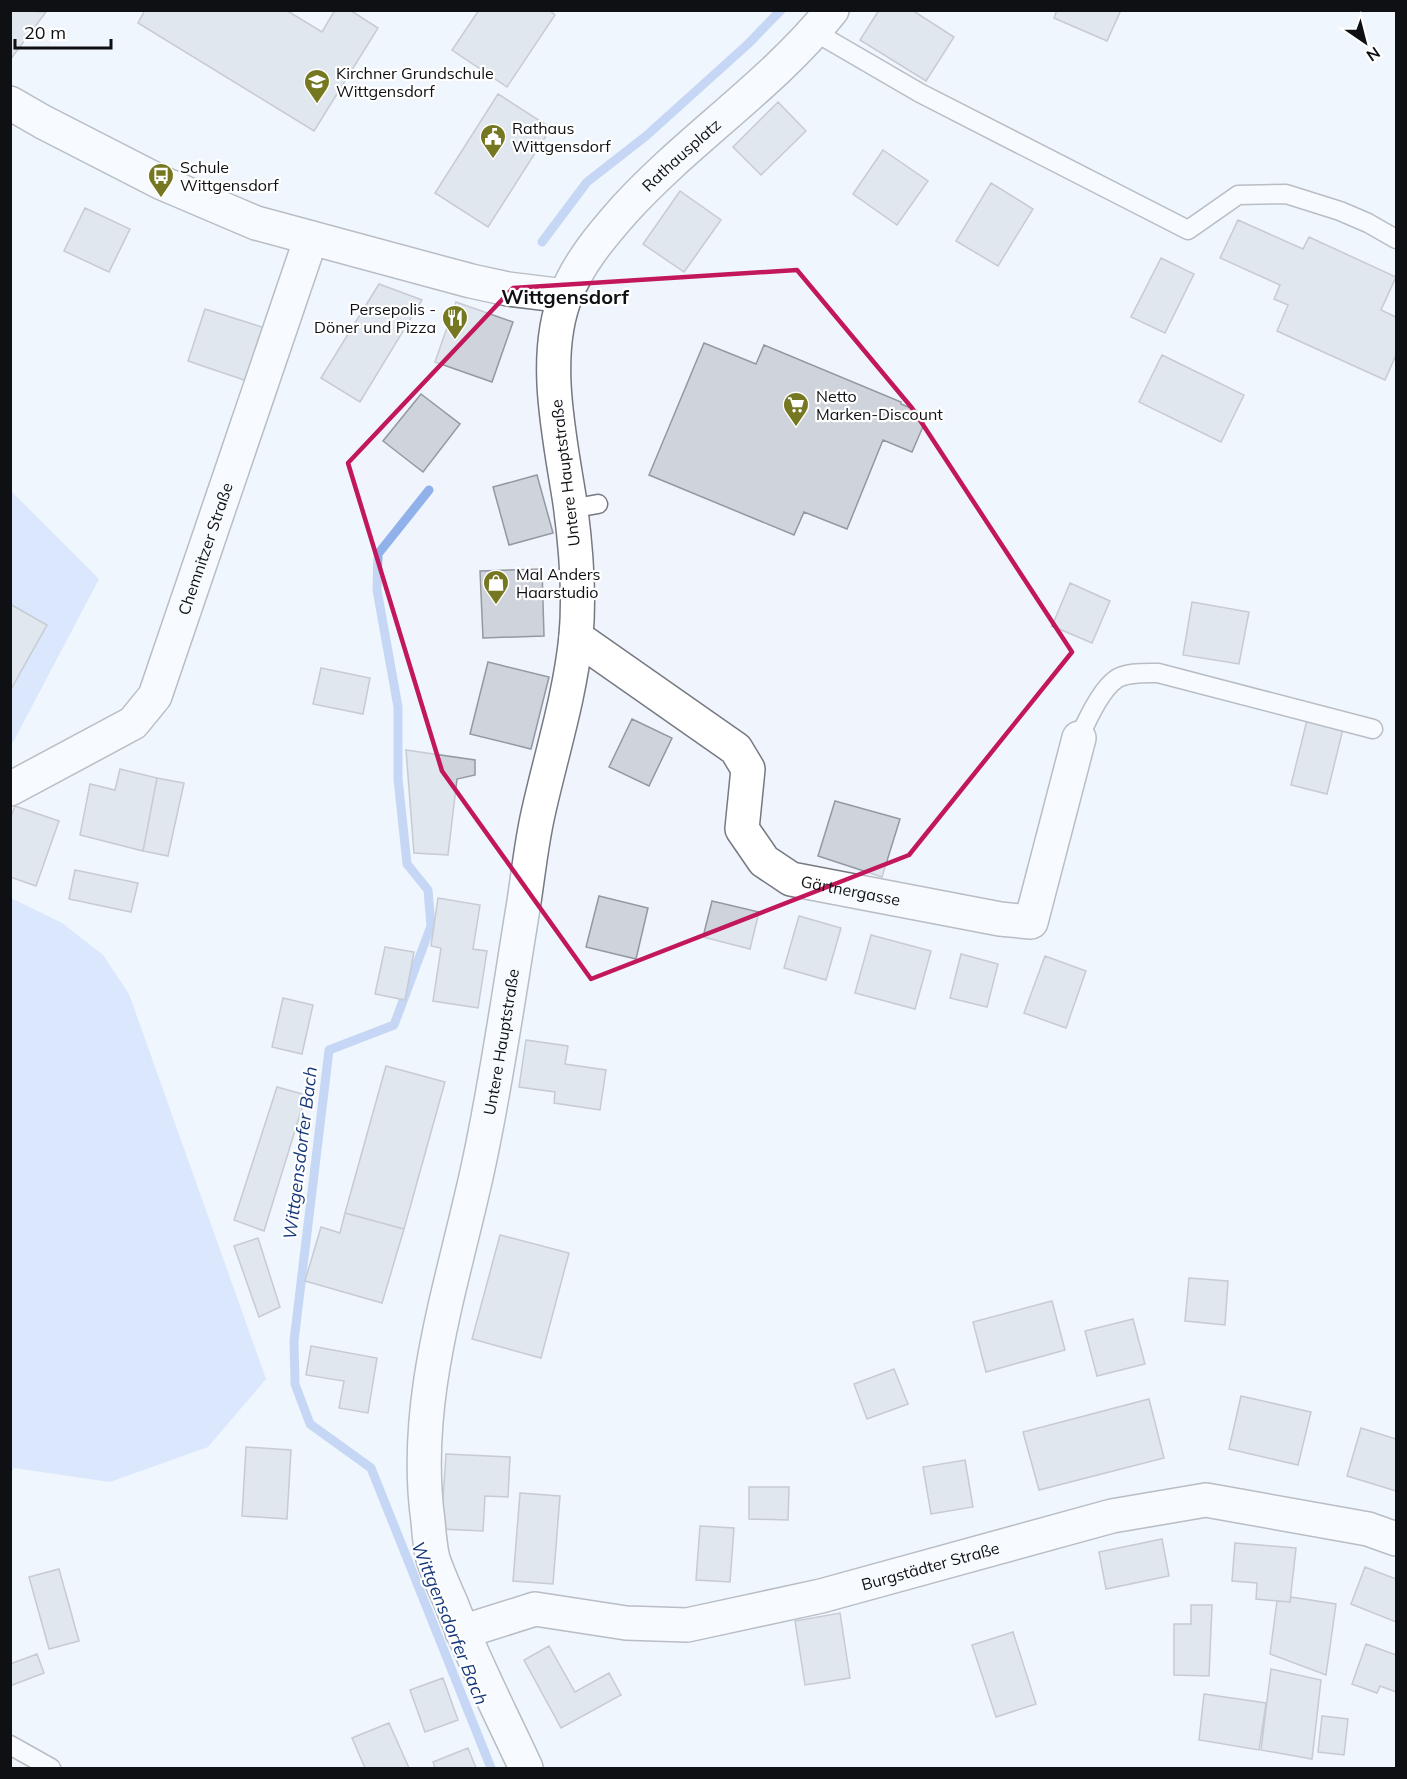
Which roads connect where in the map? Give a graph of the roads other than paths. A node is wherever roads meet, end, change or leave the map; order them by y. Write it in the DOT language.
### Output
graph roads {
  1 [pos="824,21"];
  2 [pos="10,103"];
  3 [pos="311,237"];
  4 [pos="1396,239"];
  5 [pos="565,296"];
  6 [pos="576,637"];
  7 [pos="1373,729"];
  8 [pos="1079,738"];
  9 [pos="10,789"];
  10 [pos="1396,1539"];
  11 [pos="462,1632"];
  12 [pos="10,1745"];
  13 [pos="51,1768"];
  14 [pos="526,1768"];
  1 -- 4 [label="lane"];
  1 -- 5 [label="street, Rathausplatz"];
  2 -- 3 [label="street"];
  3 -- 5 [label="street"];
  3 -- 9 [label="street, Chemnitzer Straße"];
  5 -- 6 [label="street, Untere Hauptstraße"];
  6 -- 8 [label="street, Gärtnergasse"];
  6 -- 11 [label="street, Untere Hauptstraße"];
  7 -- 8 [label="lane"];
  10 -- 11 [label="street, Burgstädter Straße"];
  11 -- 14 [label="street, Untere Hauptstraße"];
  12 -- 13 [label="lane"];
}
